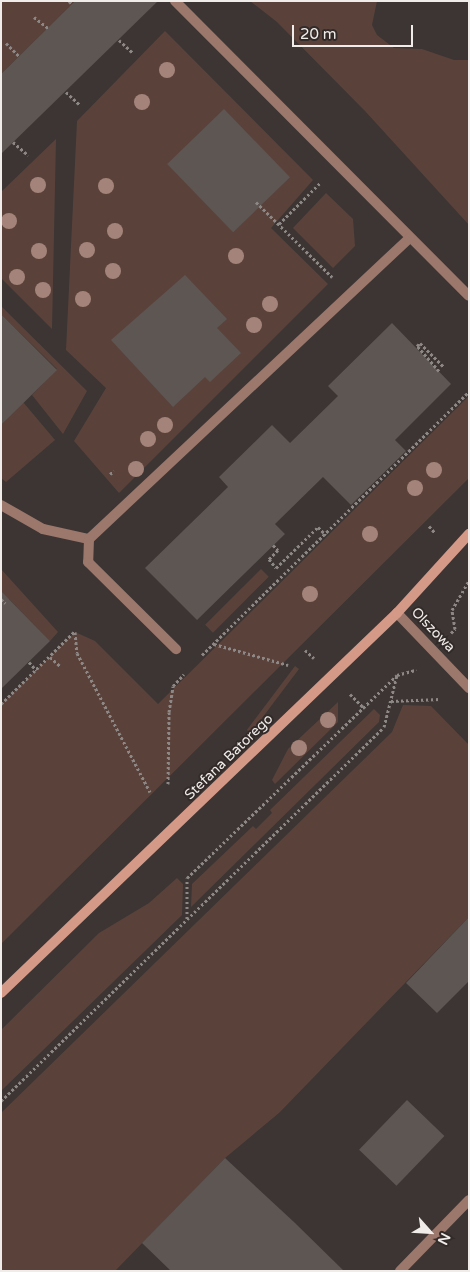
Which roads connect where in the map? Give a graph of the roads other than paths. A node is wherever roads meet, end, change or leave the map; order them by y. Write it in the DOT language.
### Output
graph roads {
  1 [pos="175,1"];
  2 [pos="410,238"];
  3 [pos="469,296"];
  4 [pos="1,505"];
  5 [pos="469,534"];
  6 [pos="89,539"];
  7 [pos="397,613"];
  8 [pos="176,650"];
  9 [pos="469,688"];
  10 [pos="1,993"];
  11 [pos="469,1200"];
  12 [pos="400,1271"];
  1 -- 2 [label="street"];
  2 -- 3 [label="street"];
  2 -- 6 [label="street"];
  4 -- 6 [label="street"];
  5 -- 7 [label="street, Stefana Batorego"];
  6 -- 8 [label="street"];
  7 -- 9 [label="street, Olszowa"];
  7 -- 10 [label="street, Stefana Batorego"];
  11 -- 12 [label="street"];
}
